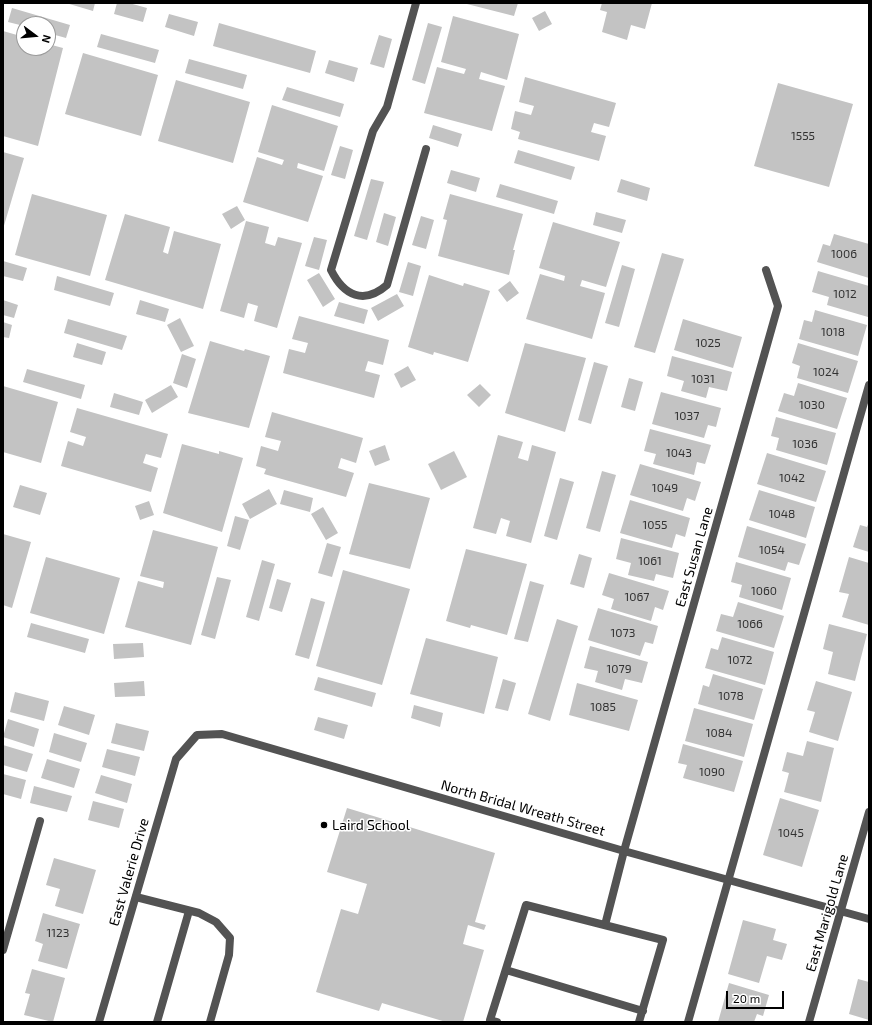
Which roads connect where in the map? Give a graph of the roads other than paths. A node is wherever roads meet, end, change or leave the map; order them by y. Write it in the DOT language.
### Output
graph roads {
  1 [pos="416,3"];
  2 [pos="426,149"];
  3 [pos="766,270"];
  4 [pos="869,385"];
  5 [pos="197,735"];
  6 [pos="869,812"];
  7 [pos="40,821"];
  8 [pos="624,851"];
  9 [pos="728,880"];
  10 [pos="136,897"];
  11 [pos="189,911"];
  12 [pos="841,911"];
  13 [pos="869,919"];
  14 [pos="605,925"];
  15 [pos="3,950"];
  16 [pos="506,970"];
  17 [pos="643,1011"];
  18 [pos="99,1022"];
  19 [pos="157,1022"];
  20 [pos="210,1022"];
  21 [pos="497,1022"];
  22 [pos="639,1022"];
  23 [pos="688,1022"];
  24 [pos="809,1022"];
  1 -- 2 [label="street"];
  3 -- 8 [label="street, East Susan Lane"];
  4 -- 9 [label="street"];
  5 -- 8 [label="street, North Bridal Wreath Street"];
  5 -- 10 [label="street, East Valerie Drive"];
  6 -- 12 [label="street, East Marigold Lane"];
  7 -- 15 [label="street"];
  8 -- 9 [label="street, North Bridal Wreath Street"];
  8 -- 14 [label="street, East Susan Lane"];
  9 -- 12 [label="street, North Bridal Wreath Street"];
  9 -- 23 [label="street"];
  10 -- 11 [label="street"];
  10 -- 18 [label="street, East Valerie Drive"];
  11 -- 19 [label="street"];
  11 -- 20 [label="street"];
  12 -- 13 [label="street, North Bridal Wreath Street"];
  12 -- 24 [label="street, East Marigold Lane"];
  14 -- 16 [label="street"];
  14 -- 17 [label="street"];
  16 -- 17 [label="street"];
  16 -- 21 [label="street"];
  17 -- 22 [label="street"];
}
